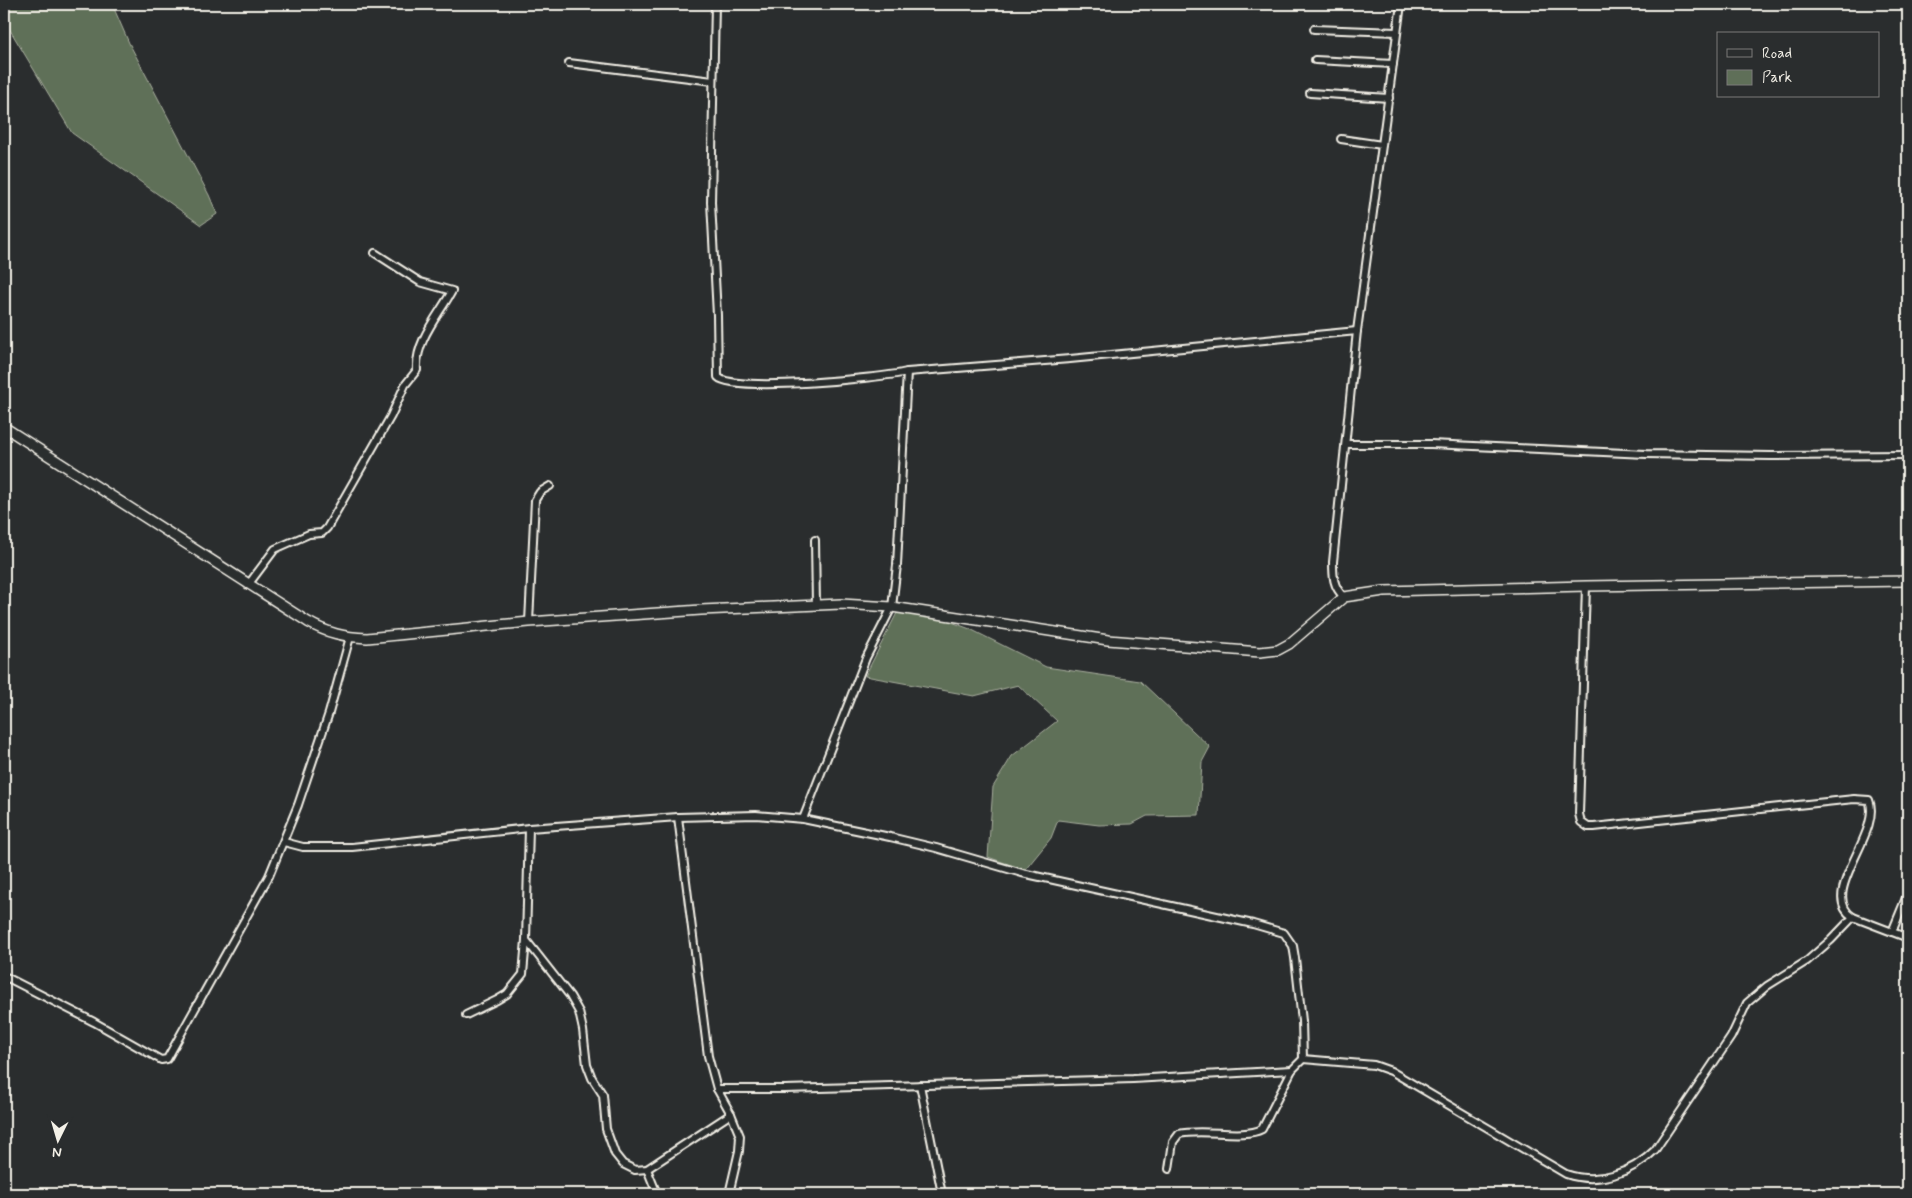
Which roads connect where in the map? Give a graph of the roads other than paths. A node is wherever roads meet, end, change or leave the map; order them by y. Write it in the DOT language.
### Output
graph roads {
  1 [pos="715,4"];
  2 [pos="1401,4"];
  3 [pos="1314,30"];
  4 [pos="1397,32"];
  5 [pos="1315,60"];
  6 [pos="569,63"];
  7 [pos="1394,64"];
  8 [pos="713,81"];
  9 [pos="1310,93"];
  10 [pos="1389,98"];
  11 [pos="1341,139"];
  12 [pos="1382,145"];
  13 [pos="375,253"];
  14 [pos="1358,331"];
  15 [pos="907,372"];
  16 [pos="4,427"];
  17 [pos="1346,444"];
  18 [pos="1908,455"];
  19 [pos="550,486"];
  20 [pos="815,540"];
  21 [pos="1908,581"];
  22 [pos="248,585"];
  23 [pos="1586,586"];
  24 [pos="1344,597"];
  25 [pos="816,605"];
  26 [pos="892,607"];
  27 [pos="529,622"];
  28 [pos="350,637"];
  29 [pos="678,817"];
  30 [pos="803,819"];
  31 [pos="529,828"];
  32 [pos="284,842"];
  33 [pos="1908,893"];
  34 [pos="1853,917"];
  35 [pos="1892,932"];
  36 [pos="1908,938"];
  37 [pos="526,940"];
  38 [pos="4,976"];
  39 [pos="466,1015"];
  40 [pos="1303,1059"];
  41 [pos="1292,1070"];
  42 [pos="920,1085"];
  43 [pos="717,1090"];
  44 [pos="731,1114"];
  45 [pos="647,1169"];
  46 [pos="1169,1169"];
  47 [pos="657,1194"];
  48 [pos="729,1194"];
  49 [pos="942,1194"];
  1 -- 8 [label="street"];
  2 -- 4 [label="street"];
  3 -- 4 [label="street"];
  4 -- 7 [label="street"];
  5 -- 7 [label="street"];
  6 -- 8 [label="street"];
  7 -- 10 [label="street"];
  8 -- 15 [label="street"];
  9 -- 10 [label="street"];
  10 -- 12 [label="street"];
  11 -- 12 [label="street"];
  12 -- 14 [label="street"];
  13 -- 22 [label="street"];
  14 -- 15 [label="street"];
  14 -- 17 [label="street"];
  15 -- 26 [label="street"];
  16 -- 22 [label="street"];
  17 -- 18 [label="street"];
  17 -- 24 [label="street"];
  19 -- 27 [label="street"];
  20 -- 25 [label="street"];
  21 -- 23 [label="street"];
  22 -- 28 [label="street"];
  23 -- 24 [label="street"];
  23 -- 34 [label="street"];
  24 -- 26 [label="street"];
  25 -- 26 [label="street"];
  25 -- 27 [label="street"];
  26 -- 30 [label="street"];
  27 -- 28 [label="street"];
  28 -- 32 [label="street"];
  29 -- 30 [label="street"];
  29 -- 31 [label="street"];
  29 -- 43 [label="street"];
  30 -- 40 [label="street"];
  31 -- 32 [label="street"];
  31 -- 37 [label="street"];
  32 -- 38 [label="street"];
  33 -- 35 [label="street"];
  34 -- 35 [label="street"];
  34 -- 40 [label="street"];
  35 -- 36 [label="street"];
  37 -- 39 [label="street"];
  37 -- 45 [label="street"];
  40 -- 41 [label="street"];
  41 -- 42 [label="street"];
  41 -- 46 [label="street"];
  42 -- 43 [label="street"];
  42 -- 49 [label="street"];
  43 -- 44 [label="street"];
  44 -- 45 [label="street"];
  44 -- 48 [label="street"];
  45 -- 47 [label="street"];
}
